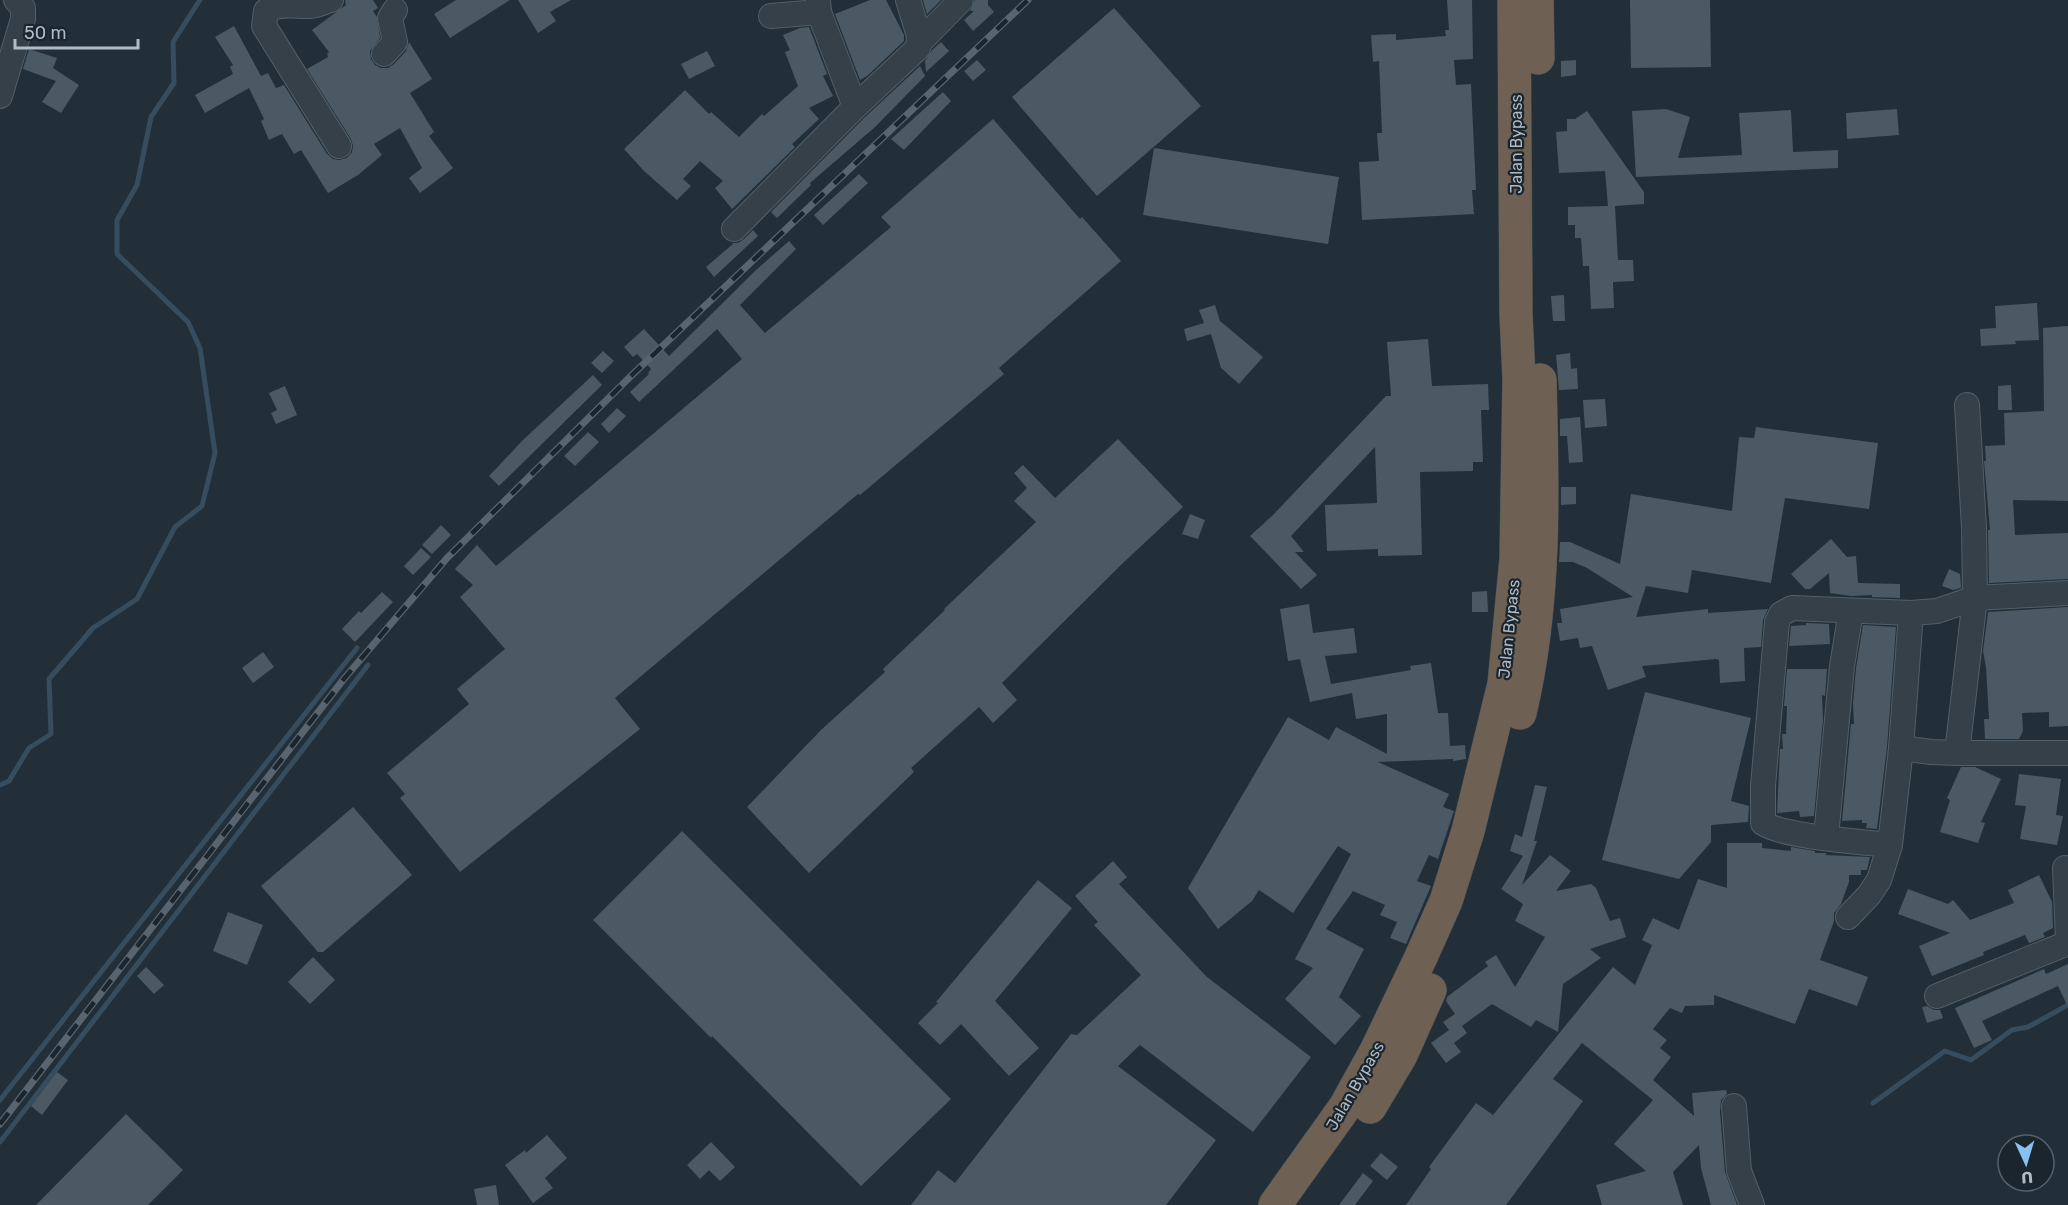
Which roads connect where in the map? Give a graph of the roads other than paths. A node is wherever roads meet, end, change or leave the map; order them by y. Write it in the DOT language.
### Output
graph roads {
  1 [pos="16,0"];
  2 [pos="331,0"];
  3 [pos="908,0"];
  4 [pos="961,0"];
  5 [pos="1514,0"];
  6 [pos="1537,0"];
  7 [pos="398,3"];
  8 [pos="818,6"];
  9 [pos="771,16"];
  10 [pos="919,43"];
  11 [pos="384,54"];
  12 [pos="0,96"];
  13 [pos="855,107"];
  14 [pos="339,146"];
  15 [pos="734,229"];
  16 [pos="1967,405"];
  17 [pos="2068,593"];
  18 [pos="1975,598"];
  19 [pos="1851,611"];
  20 [pos="1911,613"];
  21 [pos="1901,748"];
  22 [pos="1957,753"];
  23 [pos="2068,753"];
  24 [pos="1826,837"];
  25 [pos="1890,845"];
  26 [pos="2065,868"];
  27 [pos="1848,917"];
  28 [pos="2068,941"];
  29 [pos="1937,996"];
  30 [pos="1734,1106"];
  31 [pos="1275,1205"];
  32 [pos="1302,1205"];
  33 [pos="1752,1205"];
  1 -- 12 [label="street"];
  2 -- 14 [label="street"];
  3 -- 10 [label="street"];
  4 -- 10 [label="street"];
  5 -- 31 [label="highway, Jalan Bypass"];
  6 -- 32 [label="highway, Jalan Bypass"];
  7 -- 11 [label="street"];
  8 -- 9 [label="street"];
  8 -- 13 [label="street"];
  10 -- 13 [label="street"];
  13 -- 15 [label="street"];
  16 -- 18 [label="street"];
  17 -- 18 [label="street"];
  18 -- 20 [label="street"];
  18 -- 22 [label="street"];
  19 -- 20 [label="street"];
  19 -- 24 [label="street"];
  19 -- 24 [label="street"];
  20 -- 21 [label="street"];
  21 -- 22 [label="street"];
  21 -- 25 [label="street"];
  22 -- 23 [label="street"];
  24 -- 25 [label="street"];
  25 -- 27 [label="street"];
  26 -- 28 [label="street"];
  28 -- 29 [label="street"];
  30 -- 33 [label="street"];
}
